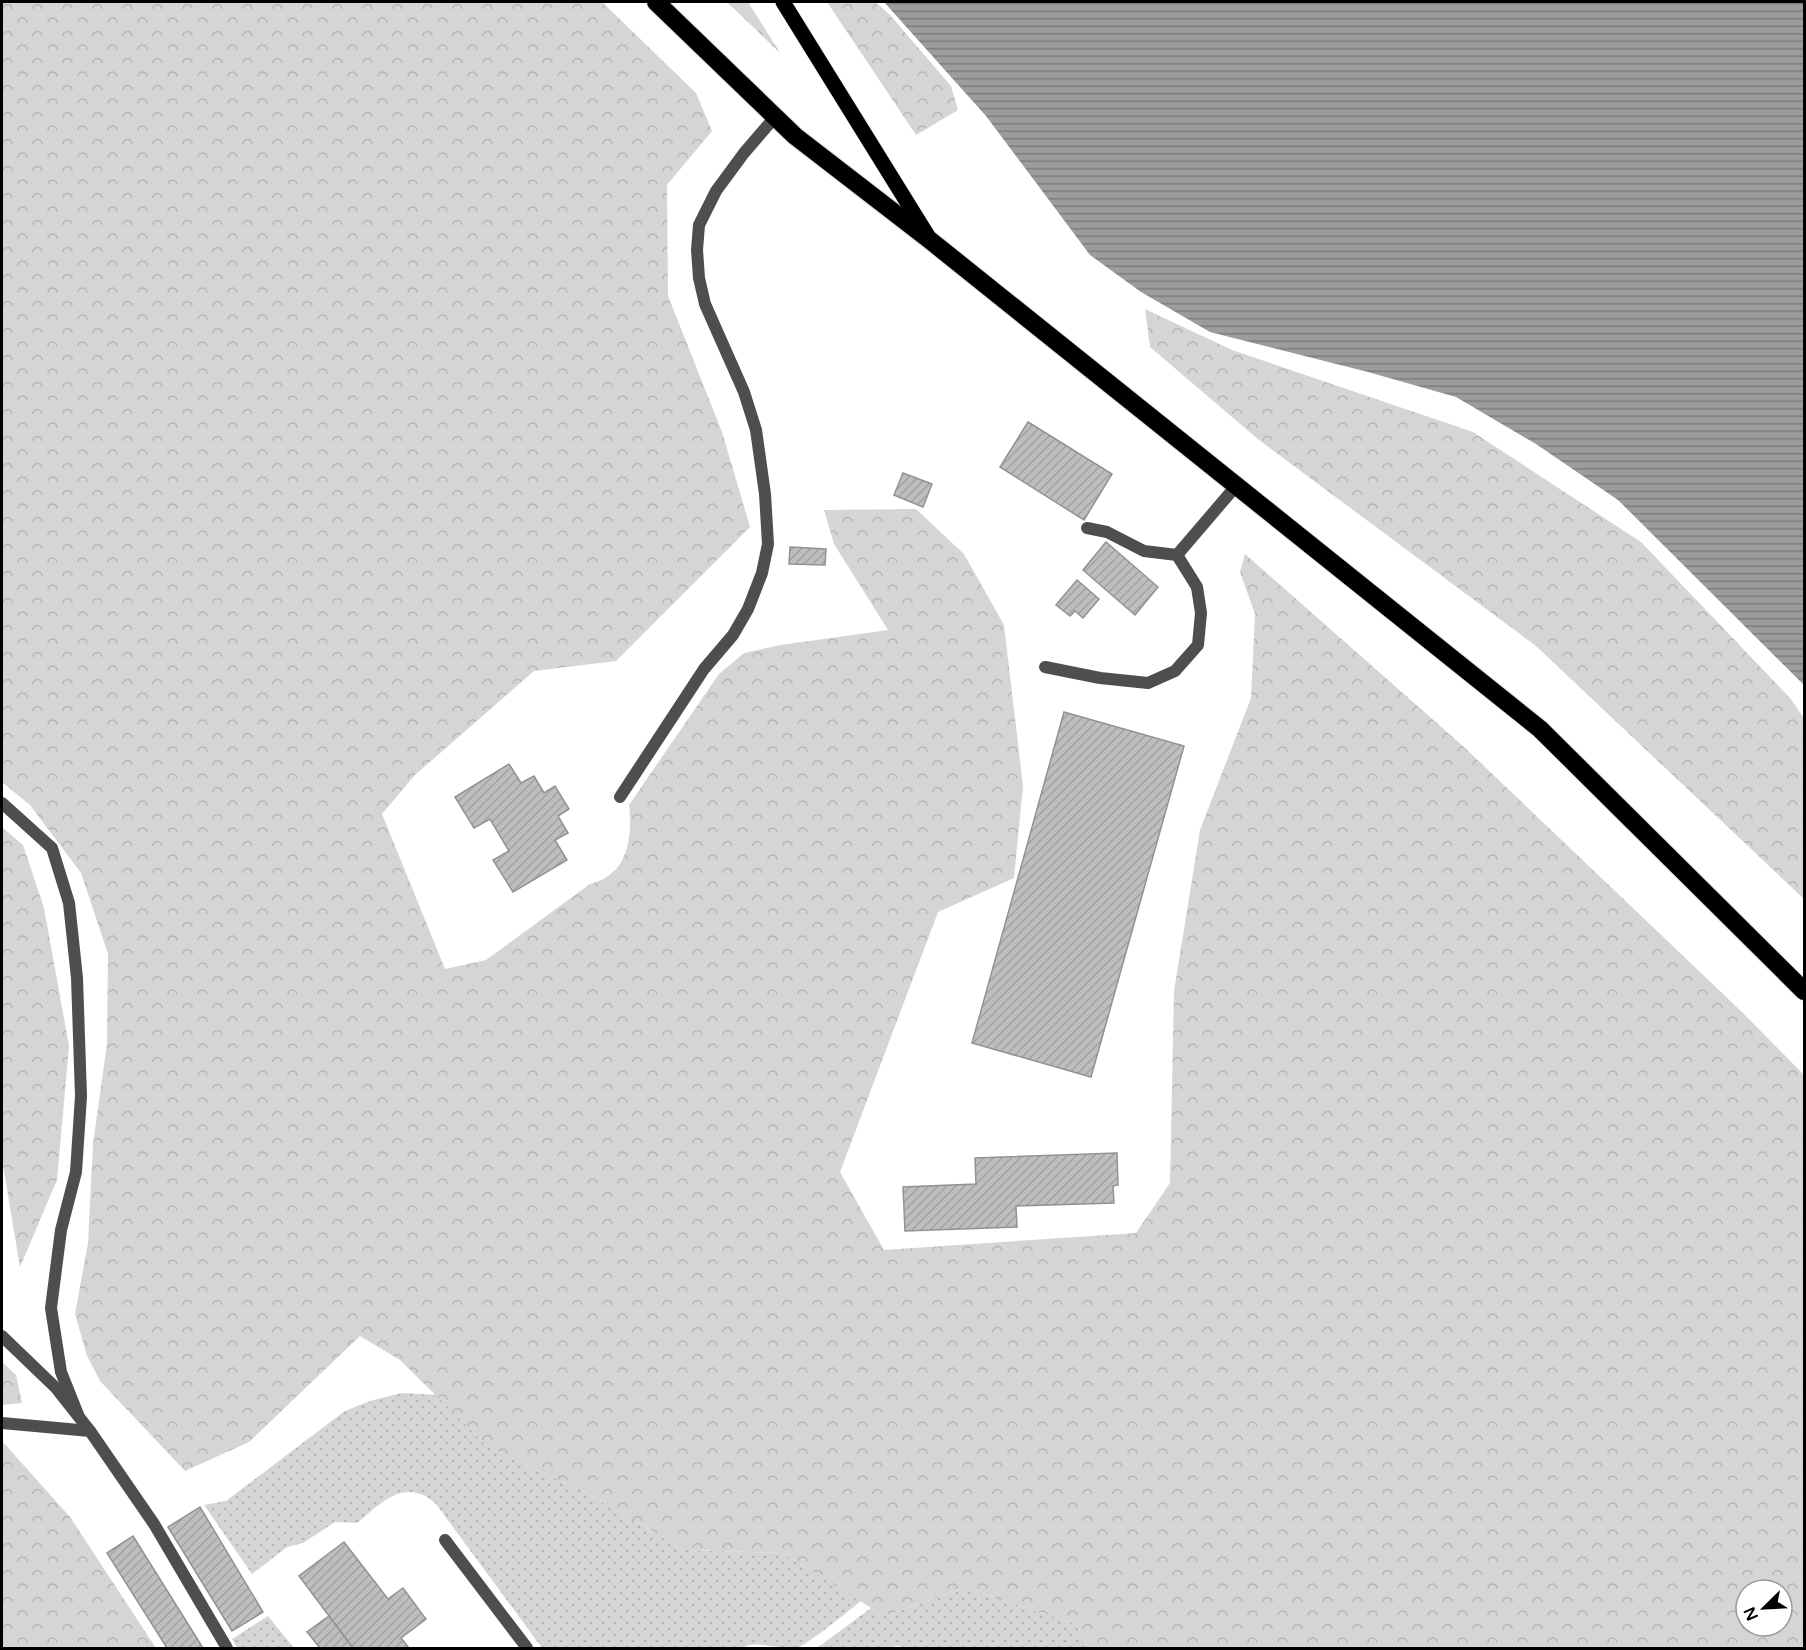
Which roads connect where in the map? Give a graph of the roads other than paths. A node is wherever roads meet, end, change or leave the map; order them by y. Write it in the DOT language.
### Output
graph roads {
  1 [pos="656,2"];
  2 [pos="783,2"];
  3 [pos="775,117"];
  4 [pos="931,241"];
  5 [pos="1236,486"];
  6 [pos="1087,528"];
  7 [pos="1177,555"];
  8 [pos="1045,667"];
  9 [pos="620,797"];
  10 [pos="2,803"];
  11 [pos="1804,991"];
  12 [pos="2,1336"];
  13 [pos="79,1417"];
  14 [pos="2,1423"];
  15 [pos="90,1431"];
  16 [pos="445,1540"];
  17 [pos="227,1648"];
  18 [pos="527,1648"];
  1 -- 3 [label="highway"];
  2 -- 4 [label="main road"];
  3 -- 4 [label="highway"];
  3 -- 9 [label="street"];
  4 -- 5 [label="highway"];
  5 -- 7 [label="street"];
  5 -- 11 [label="highway"];
  6 -- 7 [label="street"];
  7 -- 8 [label="street"];
  10 -- 13 [label="street"];
  12 -- 13 [label="street"];
  13 -- 15 [label="street"];
  14 -- 15 [label="street"];
  15 -- 17 [label="street"];
  16 -- 18 [label="street"];
}
